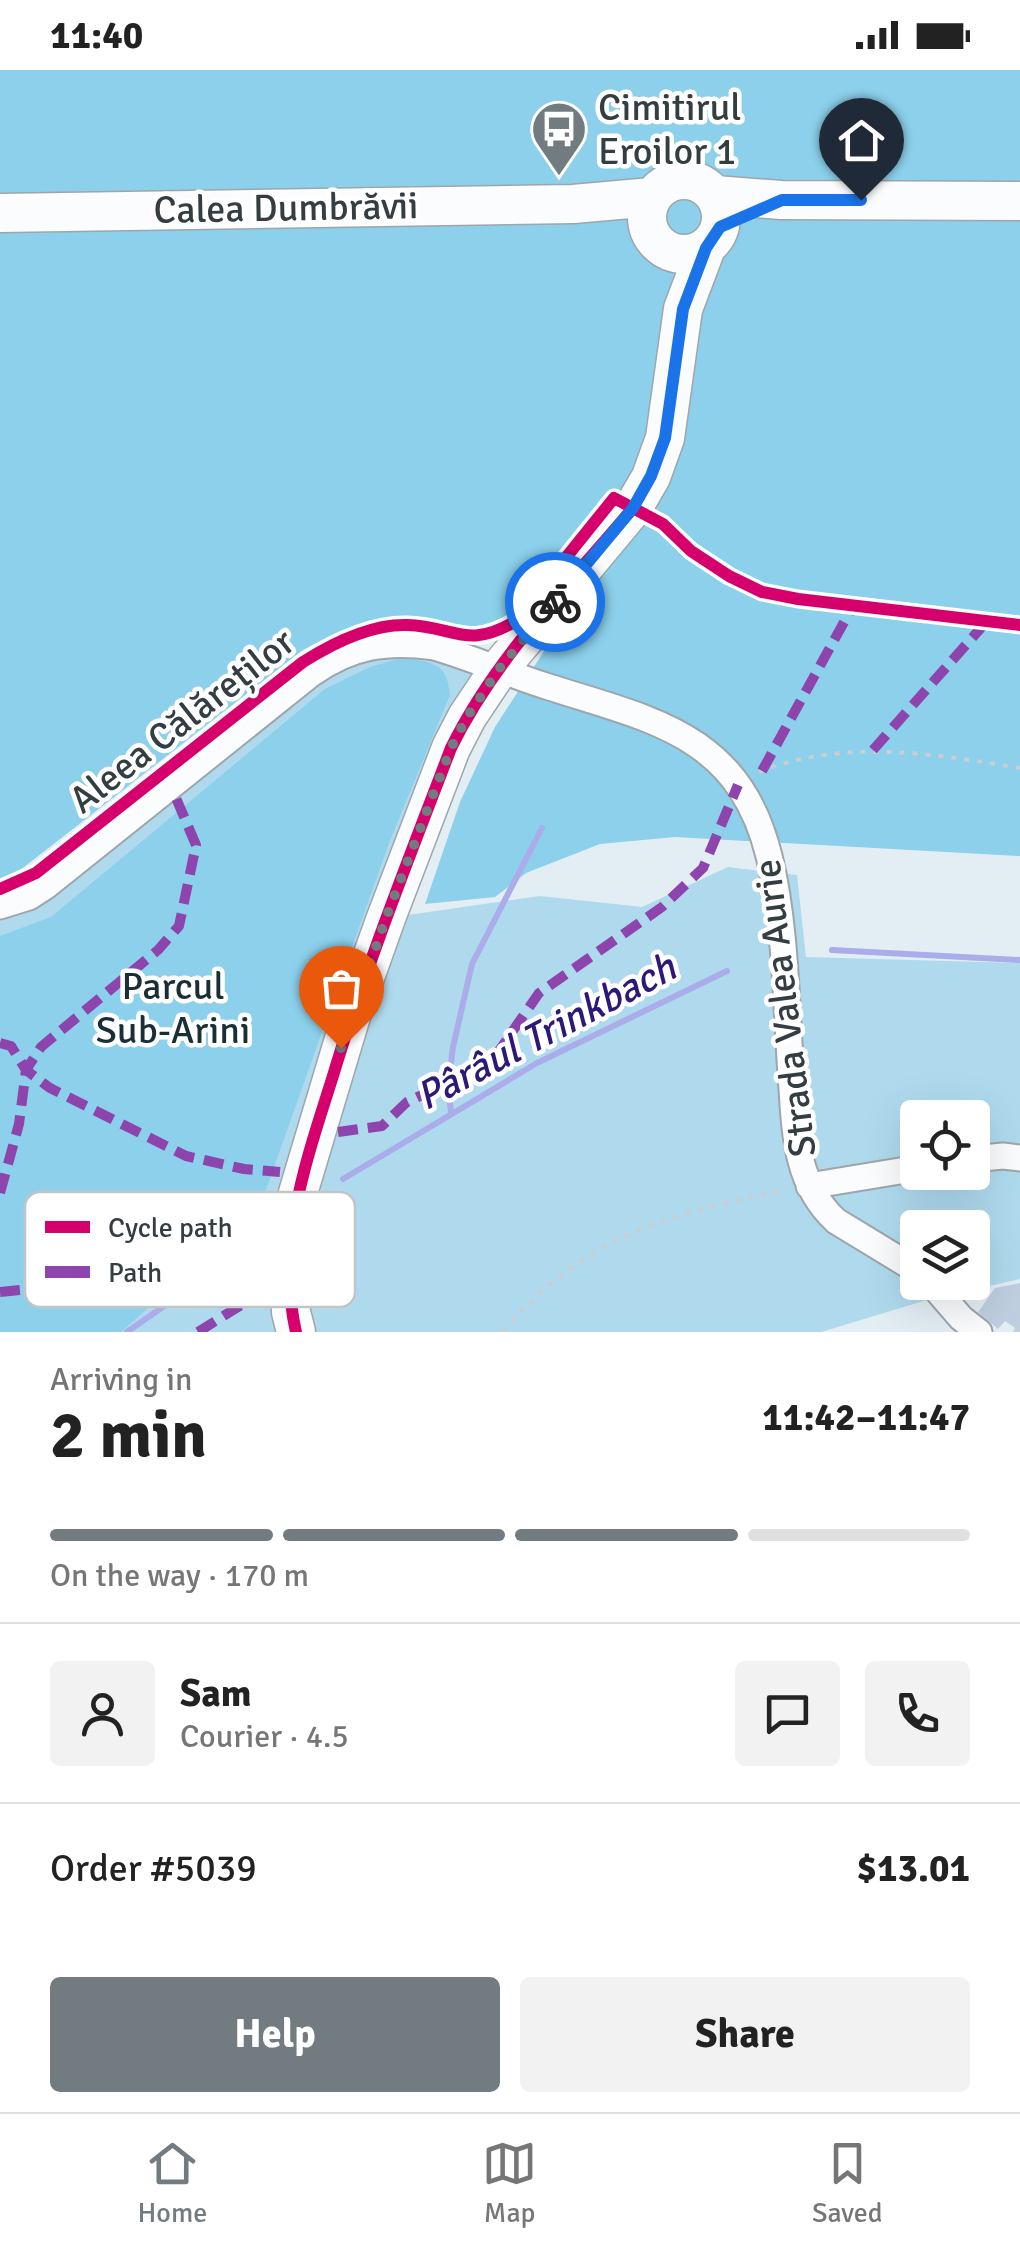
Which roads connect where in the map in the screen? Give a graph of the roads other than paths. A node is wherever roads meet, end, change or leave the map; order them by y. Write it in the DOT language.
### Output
graph roads {
  1 [pos="1020,202"];
  2 [pos="0,213"];
  3 [pos="714,223"];
  4 [pos="655,224"];
  5 [pos="683,309"];
  6 [pos="499,669"];
  7 [pos="0,906"];
  8 [pos="1020,1158"];
  9 [pos="990,1159"];
  10 [pos="900,1171"];
  11 [pos="809,1186"];
  12 [pos="299,1192"];
  13 [pos="900,1261"];
  14 [pos="946,1300"];
  15 [pos="291,1307"];
  16 [pos="296,1332"];
  17 [pos="980,1332"];
  1 -- 3 [label="street"];
  2 -- 4 [label="street, Calea Dumbrăvii"];
  3 -- 4 [label="street"];
  3 -- 4 [label="street"];
  3 -- 5 [label="street"];
  4 -- 5 [label="street"];
  5 -- 6 [label="street"];
  6 -- 7 [label="street, Aleea Călăreților"];
  6 -- 11 [label="street, Strada Valea Aurie"];
  6 -- 12 [label="street"];
  8 -- 9 [label="street"];
  10 -- 11 [label="street"];
  11 -- 13 [label="street, Strada Valea Aurie"];
  14 -- 17 [label="street"];
  15 -- 16 [label="street"];
}
